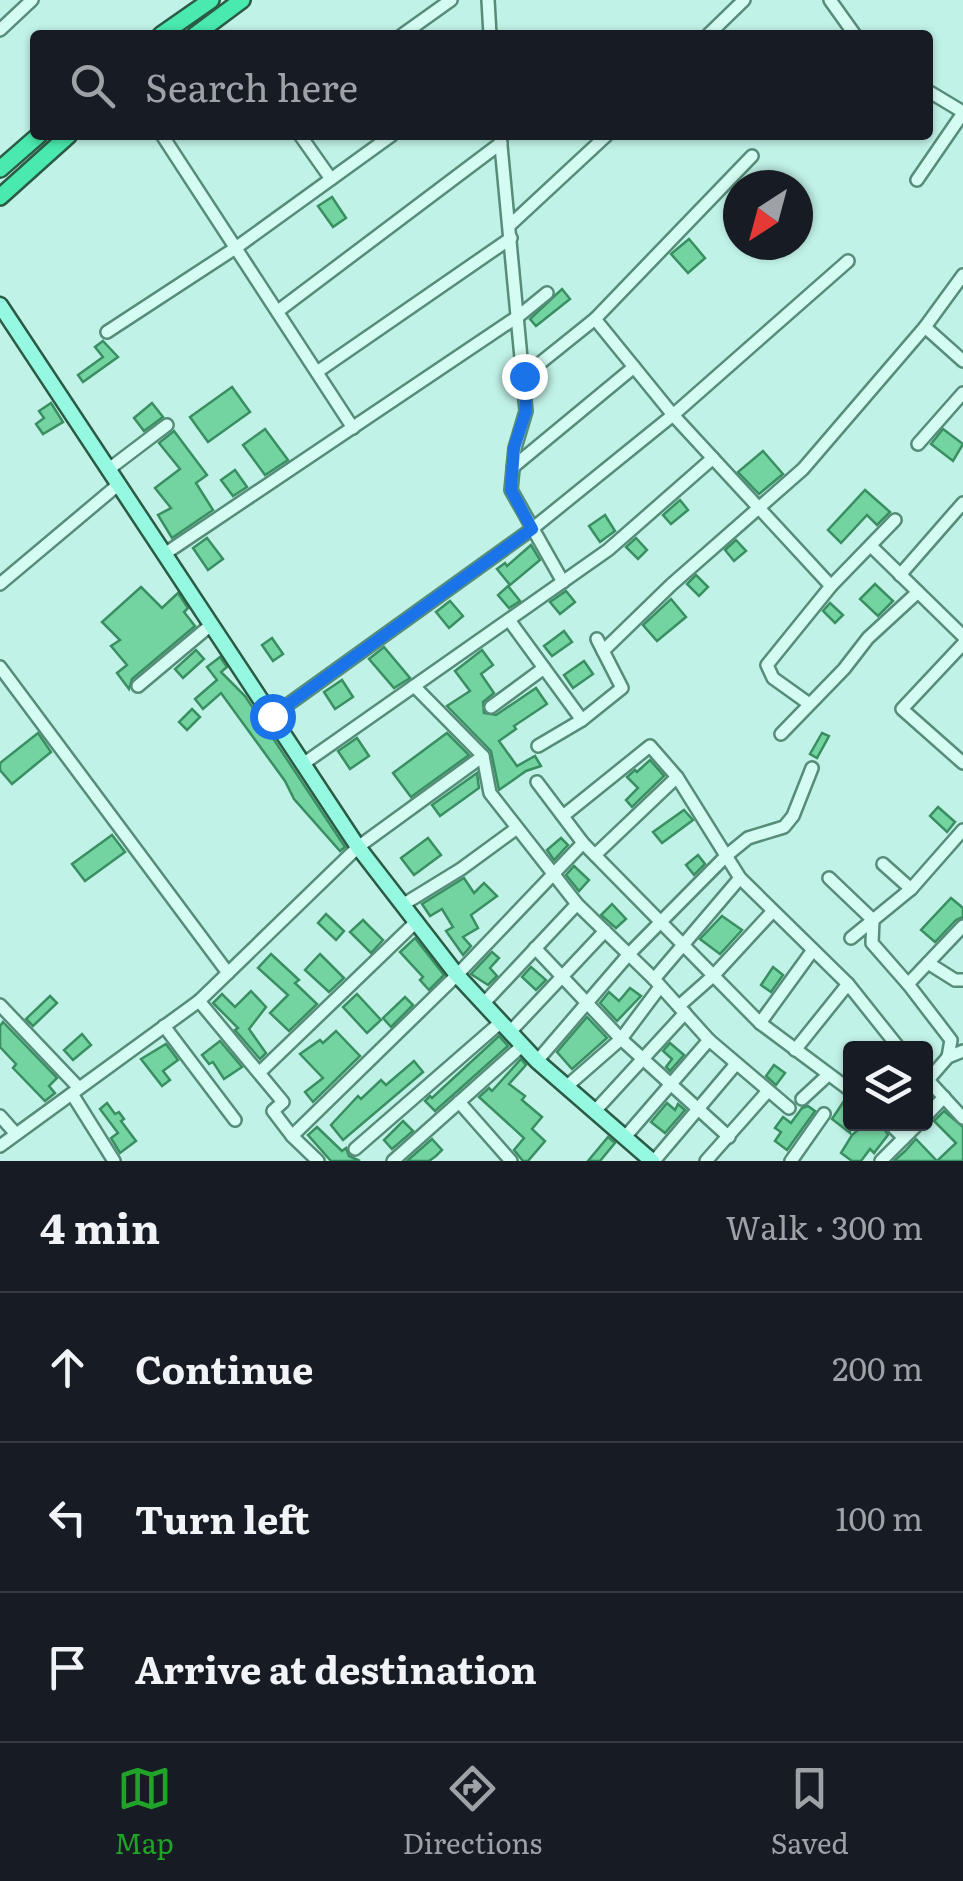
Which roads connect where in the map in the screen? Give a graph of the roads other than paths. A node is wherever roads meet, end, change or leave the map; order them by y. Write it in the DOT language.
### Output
graph roads {
  1 [pos="32,0"];
  2 [pos="210,0"];
  3 [pos="242,0"];
  4 [pos="451,0"];
  5 [pos="488,0"];
  6 [pos="744,0"];
  7 [pos="830,0"];
  8 [pos="0,30"];
  9 [pos="168,30"];
  10 [pos="202,30"];
  11 [pos="409,30"];
  12 [pos="490,30"];
  13 [pos="713,30"];
  14 [pos="851,30"];
  15 [pos="933,94"];
  16 [pos="963,112"];
  17 [pos="34,140"];
  18 [pos="63,140"];
  19 [pos="165,140"];
  20 [pos="303,140"];
  21 [pos="385,140"];
  22 [pos="500,140"];
  23 [pos="501,140"];
  24 [pos="602,140"];
  25 [pos="752,156"];
  26 [pos="0,169"];
  27 [pos="331,180"];
  28 [pos="918,180"];
  29 [pos="0,197"];
  30 [pos="510,232"];
  31 [pos="237,247"];
  32 [pos="848,261"];
  33 [pos="963,276"];
  34 [pos="547,293"];
  35 [pos="0,305"];
  36 [pos="278,311"];
  37 [pos="520,315"];
  38 [pos="595,319"];
  39 [pos="925,327"];
  40 [pos="107,332"];
  41 [pos="963,362"];
  42 [pos="634,367"];
  43 [pos="317,372"];
  44 [pos="524,376"];
  45 [pos="963,393"];
  46 [pos="672,415"];
  47 [pos="167,425"];
  48 [pos="353,428"];
  49 [pos="918,444"];
  50 [pos="713,458"];
  51 [pos="512,467"];
  52 [pos="109,470"];
  53 [pos="119,484"];
  54 [pos="963,503"];
  55 [pos="759,508"];
  56 [pos="895,520"];
  57 [pos="532,529"];
  58 [pos="872,546"];
  59 [pos="166,554"];
  60 [pos="900,574"];
  61 [pos="563,582"];
  62 [pos="0,584"];
  63 [pos="831,586"];
  64 [pos="918,592"];
  65 [pos="509,620"];
  66 [pos="212,624"];
  67 [pos="963,640"];
  68 [pos="0,667"];
  69 [pos="544,668"];
  70 [pos="138,686"];
  71 [pos="414,686"];
  72 [pos="808,703"];
  73 [pos="491,707"];
  74 [pos="272,716"];
  75 [pos="582,720"];
  76 [pos="780,734"];
  77 [pos="538,746"];
  78 [pos="483,756"];
  79 [pos="963,763"];
  80 [pos="303,764"];
  81 [pos="812,768"];
  82 [pos="677,778"];
  83 [pos="537,782"];
  84 [pos="563,816"];
  85 [pos="517,828"];
  86 [pos="963,830"];
  87 [pos="583,843"];
  88 [pos="358,847"];
  89 [pos="594,855"];
  90 [pos="726,856"];
  91 [pos="883,864"];
  92 [pos="553,874"];
  93 [pos="740,878"];
  94 [pos="829,878"];
  95 [pos="911,889"];
  96 [pos="404,904"];
  97 [pos="577,904"];
  98 [pos="772,912"];
  99 [pos="873,920"];
  100 [pos="417,921"];
  101 [pos="660,922"];
  102 [pos="963,926"];
  103 [pos="605,931"];
  104 [pos="850,938"];
  105 [pos="682,946"];
  106 [pos="536,948"];
  107 [pos="813,950"];
  108 [pos="629,954"];
  109 [pos="928,963"];
  110 [pos="228,973"];
  111 [pos="457,975"];
  112 [pos="564,976"];
  113 [pos="713,976"];
  114 [pos="963,980"];
  115 [pos="657,983"];
  116 [pos="848,984"];
  117 [pos="908,984"];
  118 [pos="199,1002"];
  119 [pos="484,1003"];
  120 [pos="0,1005"];
  121 [pos="588,1005"];
  122 [pos="682,1010"];
  123 [pos="760,1023"];
  124 [pos="164,1026"];
  125 [pos="505,1027"];
  126 [pos="621,1039"];
  127 [pos="709,1040"];
  128 [pos="893,1041"];
  129 [pos="522,1046"];
  130 [pos="795,1050"];
  131 [pos="963,1051"];
  132 [pos="948,1057"];
  133 [pos="643,1059"];
  134 [pos="537,1061"];
  135 [pos="736,1064"];
  136 [pos="260,1072"];
  137 [pos="933,1073"];
  138 [pos="828,1075"];
  139 [pos="843,1085"];
  140 [pos="672,1086"];
  141 [pos="933,1086"];
  142 [pos="566,1087"];
  143 [pos="76,1091"];
  144 [pos="768,1091"];
  145 [pos="944,1097"];
  146 [pos="802,1099"];
  147 [pos="459,1102"];
  148 [pos="789,1108"];
  149 [pos="933,1109"];
  150 [pos="698,1110"];
  151 [pos="594,1112"];
  152 [pos="824,1114"];
  153 [pos="0,1116"];
  154 [pos="963,1118"];
  155 [pos="235,1120"];
  156 [pos="897,1131"];
  157 [pos="911,1131"];
  158 [pos="16,1134"];
  159 [pos="292,1136"];
  160 [pos="729,1136"];
  161 [pos="625,1137"];
  162 [pos="904,1138"];
  163 [pos="0,1146"];
  164 [pos="355,1149"];
  165 [pos="502,1150"];
  166 [pos="114,1161"];
  167 [pos="318,1161"];
  168 [pos="393,1161"];
  169 [pos="492,1161"];
  170 [pos="512,1161"];
  171 [pos="653,1161"];
  172 [pos="706,1161"];
  173 [pos="791,1161"];
  174 [pos="881,1161"];
  1 -- 8 [label="street"];
  2 -- 9 [label="highway"];
  3 -- 10 [label="highway"];
  4 -- 11 [label="street"];
  5 -- 12 [label="street"];
  6 -- 13 [label="street"];
  7 -- 14 [label="street"];
  15 -- 16 [label="street"];
  16 -- 28 [label="street"];
  17 -- 26 [label="highway"];
  18 -- 29 [label="highway"];
  19 -- 31 [label="street"];
  20 -- 27 [label="street"];
  21 -- 27 [label="street"];
  22 -- 36 [label="street"];
  23 -- 30 [label="street"];
  24 -- 30 [label="street"];
  25 -- 38 [label="street"];
  27 -- 31 [label="street"];
  30 -- 37 [label="street"];
  30 -- 43 [label="street"];
  31 -- 36 [label="street"];
  31 -- 40 [label="street"];
  32 -- 46 [label="street"];
  33 -- 39 [label="street"];
  34 -- 37 [label="street"];
  35 -- 52 [label="main road"];
  36 -- 43 [label="street"];
  37 -- 44 [label="street"];
  37 -- 48 [label="street"];
  38 -- 42 [label="street"];
  38 -- 44 [label="street"];
  39 -- 41 [label="street"];
  39 -- 55 [label="street"];
  42 -- 46 [label="street"];
  42 -- 51 [label="street"];
  43 -- 48 [label="street"];
  44 -- 51 [label="street"];
  45 -- 49 [label="street"];
  46 -- 50 [label="street"];
  46 -- 57 [label="street"];
  47 -- 52 [label="street"];
  48 -- 59 [label="street"];
  50 -- 55 [label="street"];
  50 -- 61 [label="street"];
  51 -- 57 [label="street"];
  52 -- 53 [label="main road"];
  53 -- 59 [label="main road"];
  53 -- 62 [label="street"];
  54 -- 60 [label="street"];
  55 -- 63 [label="street"];
  55 -- 75 [label="street"];
  56 -- 58 [label="street"];
  57 -- 61 [label="street"];
  57 -- 74 [label="street"];
  58 -- 60 [label="street"];
  58 -- 63 [label="street"];
  59 -- 66 [label="main road"];
  60 -- 64 [label="street"];
  61 -- 65 [label="street"];
  63 -- 72 [label="street"];
  64 -- 67 [label="street"];
  64 -- 72 [label="street"];
  65 -- 69 [label="street"];
  65 -- 71 [label="street"];
  66 -- 70 [label="street"];
  66 -- 74 [label="main road"];
  67 -- 79 [label="street"];
  68 -- 110 [label="street"];
  69 -- 73 [label="street"];
  69 -- 75 [label="street"];
  71 -- 78 [label="street"];
  71 -- 80 [label="street"];
  72 -- 76 [label="street"];
  74 -- 80 [label="main road"];
  75 -- 77 [label="street"];
  78 -- 85 [label="street"];
  78 -- 88 [label="street"];
  80 -- 88 [label="main road"];
  81 -- 90 [label="street"];
  82 -- 84 [label="street"];
  82 -- 89 [label="street"];
  82 -- 90 [label="street"];
  83 -- 84 [label="street"];
  84 -- 87 [label="street"];
  85 -- 92 [label="street"];
  85 -- 96 [label="street"];
  86 -- 95 [label="street"];
  87 -- 89 [label="street"];
  87 -- 92 [label="street"];
  88 -- 96 [label="main road"];
  88 -- 110 [label="street"];
  89 -- 101 [label="street"];
  90 -- 93 [label="street"];
  90 -- 101 [label="street"];
  91 -- 95 [label="street"];
  92 -- 97 [label="street"];
  92 -- 111 [label="street"];
  93 -- 98 [label="street"];
  93 -- 105 [label="street"];
  94 -- 99 [label="street"];
  95 -- 99 [label="street"];
  96 -- 100 [label="main road"];
  97 -- 103 [label="street"];
  97 -- 106 [label="street"];
  98 -- 107 [label="street"];
  98 -- 113 [label="street"];
  99 -- 104 [label="street"];
  99 -- 117 [label="street"];
  100 -- 111 [label="main road"];
  100 -- 136 [label="street"];
  101 -- 105 [label="street"];
  101 -- 108 [label="street"];
  102 -- 109 [label="street"];
  103 -- 108 [label="street"];
  103 -- 112 [label="street"];
  105 -- 113 [label="street"];
  105 -- 115 [label="street"];
  106 -- 112 [label="street"];
  106 -- 119 [label="street"];
  107 -- 116 [label="street"];
  107 -- 123 [label="street"];
  108 -- 115 [label="street"];
  108 -- 121 [label="street"];
  109 -- 114 [label="street"];
  109 -- 117 [label="street"];
  110 -- 118 [label="street"];
  111 -- 119 [label="main road"];
  111 -- 159 [label="street"];
  112 -- 121 [label="street"];
  112 -- 125 [label="street"];
  113 -- 122 [label="street"];
  113 -- 123 [label="street"];
  115 -- 122 [label="street"];
  115 -- 126 [label="street"];
  116 -- 128 [label="street"];
  116 -- 130 [label="street"];
  117 -- 132 [label="street"];
  118 -- 124 [label="street"];
  118 -- 136 [label="street"];
  119 -- 125 [label="main road"];
  120 -- 143 [label="street"];
  121 -- 126 [label="street"];
  121 -- 134 [label="street"];
  122 -- 127 [label="street"];
  122 -- 133 [label="street"];
  123 -- 130 [label="street"];
  124 -- 143 [label="street"];
  124 -- 155 [label="street"];
  125 -- 129 [label="main road"];
  125 -- 164 [label="street"];
  126 -- 133 [label="street"];
  126 -- 142 [label="street"];
  127 -- 135 [label="street"];
  127 -- 140 [label="street"];
  129 -- 134 [label="main road"];
  129 -- 147 [label="street"];
  130 -- 138 [label="street"];
  131 -- 132 [label="street"];
  132 -- 137 [label="street"];
  133 -- 140 [label="street"];
  133 -- 151 [label="street"];
  134 -- 142 [label="main road"];
  135 -- 144 [label="street"];
  135 -- 150 [label="street"];
  136 -- 159 [label="street"];
  138 -- 139 [label="street"];
  138 -- 146 [label="street"];
  140 -- 150 [label="street"];
  140 -- 161 [label="street"];
  141 -- 145 [label="street"];
  142 -- 151 [label="main road"];
  143 -- 158 [label="street"];
  143 -- 166 [label="street"];
  144 -- 148 [label="street"];
  144 -- 160 [label="street"];
  145 -- 149 [label="street"];
  145 -- 154 [label="street"];
  147 -- 165 [label="street"];
  147 -- 168 [label="street"];
  150 -- 160 [label="street"];
  150 -- 171 [label="street"];
  151 -- 161 [label="main road"];
  152 -- 173 [label="street"];
  153 -- 158 [label="street"];
  156 -- 162 [label="street"];
  157 -- 162 [label="street"];
  158 -- 163 [label="street"];
  159 -- 167 [label="street"];
  160 -- 172 [label="street"];
  161 -- 171 [label="main road"];
  162 -- 174 [label="street"];
  165 -- 169 [label="street"];
  165 -- 170 [label="street"];
}
